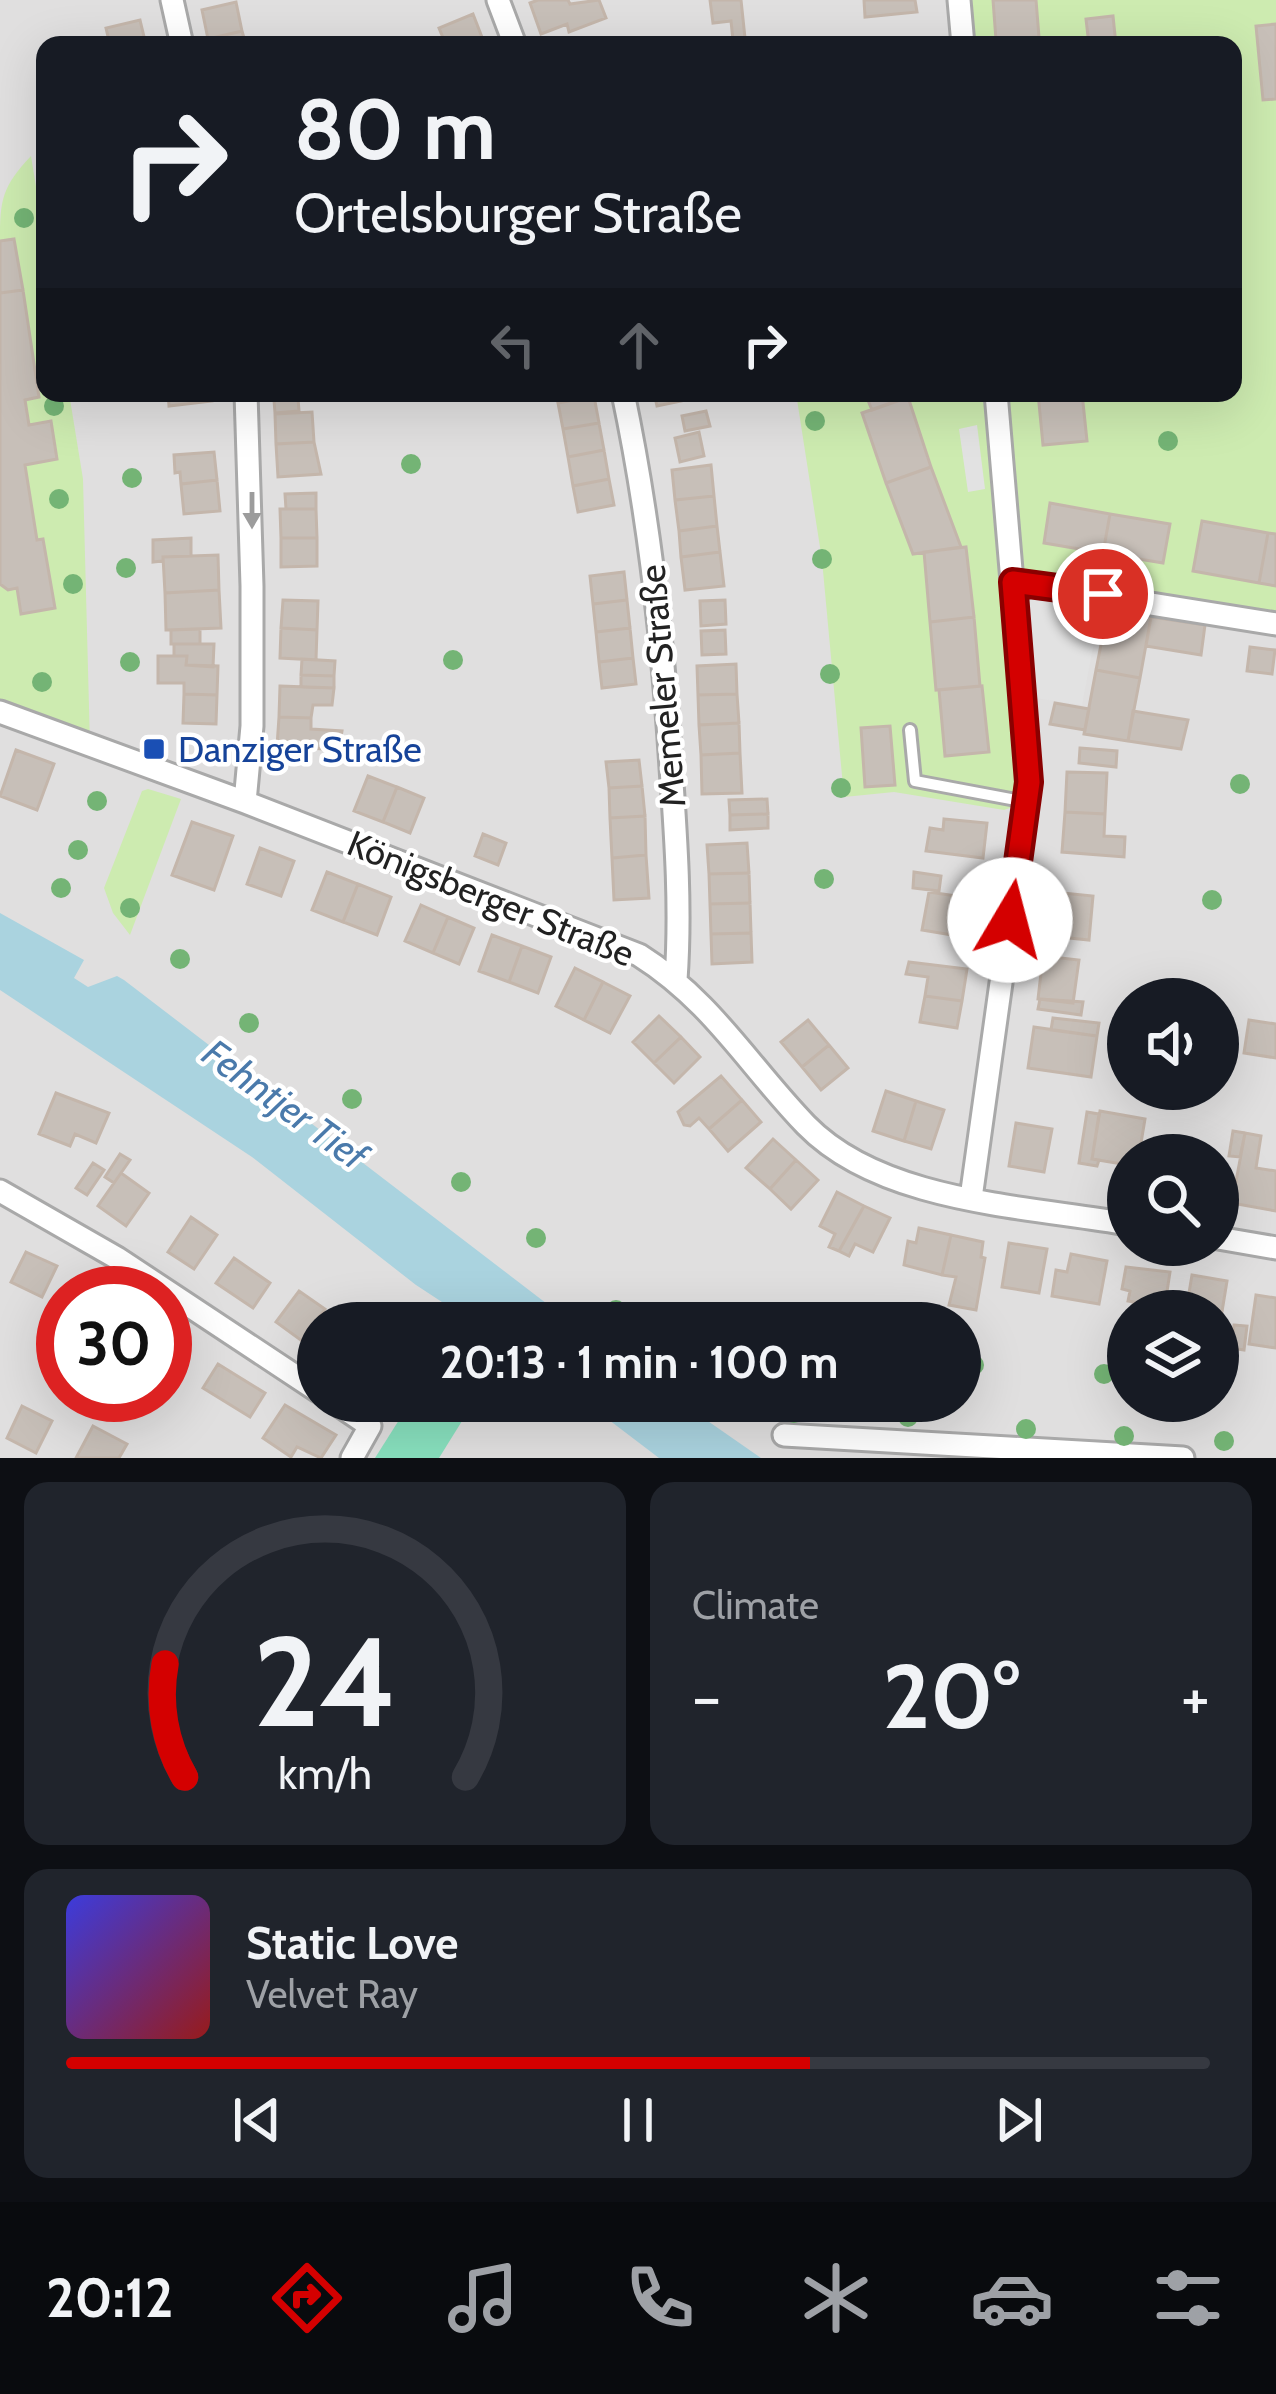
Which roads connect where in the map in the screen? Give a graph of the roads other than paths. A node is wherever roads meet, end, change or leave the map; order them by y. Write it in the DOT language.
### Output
graph roads {
  1 [pos="172,0"];
  2 [pos="498,0"];
  3 [pos="959,0"];
  4 [pos="180,36"];
  5 [pos="512,36"];
  6 [pos="962,36"];
  7 [pos="247,402"];
  8 [pos="625,402"];
  9 [pos="997,402"];
  10 [pos="1013,582"];
  11 [pos="1276,624"];
  12 [pos="0,712"];
  13 [pos="910,730"];
  14 [pos="244,802"];
  15 [pos="1027,802"];
  16 [pos="676,980"];
  17 [pos="0,1191"];
  18 [pos="971,1198"];
  19 [pos="1107,1221"];
  20 [pos="1239,1242"];
  21 [pos="1276,1248"];
  22 [pos="297,1376"];
  23 [pos="364,1422"];
  24 [pos="784,1435"];
  25 [pos="352,1458"];
  26 [pos="1184,1458"];
  1 -- 4 [label="street"];
  2 -- 5 [label="street"];
  3 -- 6 [label="street"];
  7 -- 14 [label="street, one-way"];
  8 -- 16 [label="street, Memeler Straße"];
  9 -- 10 [label="street"];
  10 -- 11 [label="street"];
  10 -- 15 [label="street"];
  12 -- 14 [label="street, Königsberger Straße"];
  13 -- 15 [label="lane"];
  14 -- 16 [label="street, Königsberger Straße"];
  15 -- 18 [label="street"];
  16 -- 18 [label="street, Königsberger Straße"];
  17 -- 22 [label="street"];
  18 -- 19 [label="street, Königsberger Straße"];
  20 -- 21 [label="street"];
  23 -- 25 [label="street"];
  24 -- 26 [label="street"];
}
